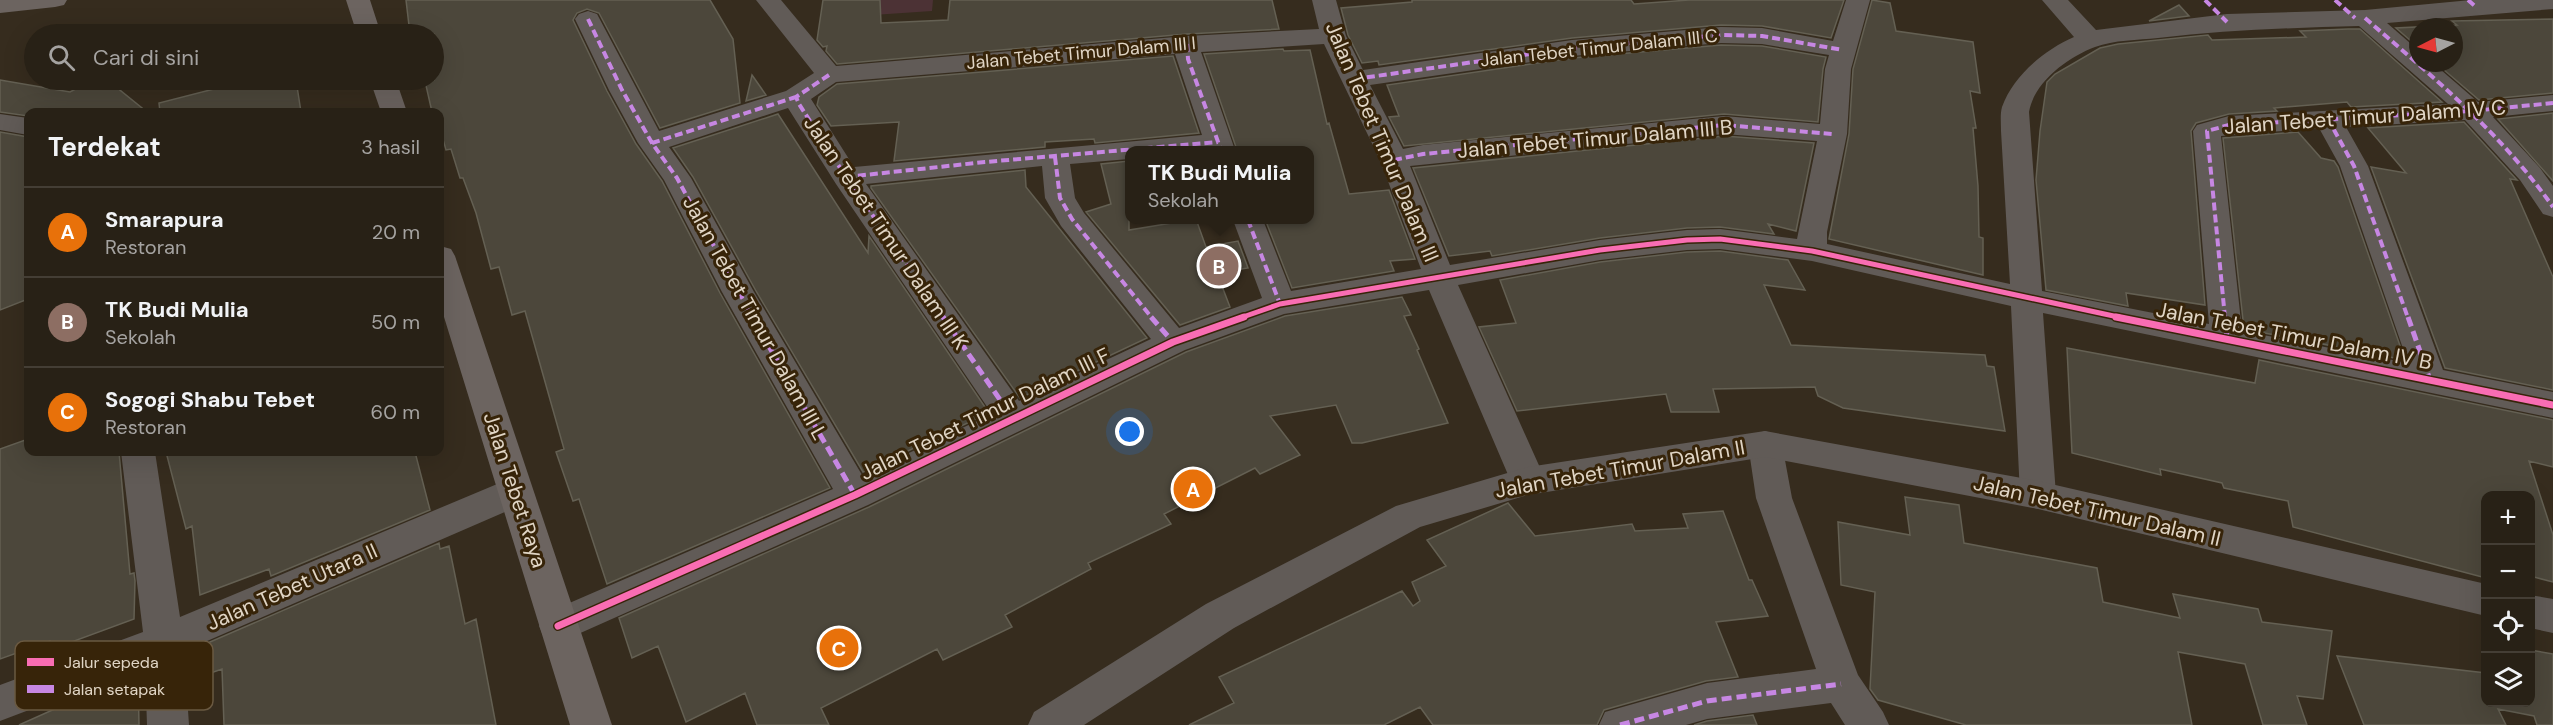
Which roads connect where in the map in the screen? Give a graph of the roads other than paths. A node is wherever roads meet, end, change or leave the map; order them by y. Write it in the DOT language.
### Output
graph roads {
  1 [pos="55,0"];
  2 [pos="358,0"];
  3 [pos="768,0"];
  4 [pos="1324,0"];
  5 [pos="1858,0"];
  6 [pos="2054,0"];
  7 [pos="2205,0"];
  8 [pos="2553,2"];
  9 [pos="2472,3"];
  10 [pos="0,5"];
  11 [pos="2352,12"];
  12 [pos="588,19"];
  13 [pos="2227,22"];
  14 [pos="366,24"];
  15 [pos="1333,36"];
  16 [pos="2091,40"];
  17 [pos="1187,44"];
  18 [pos="1843,50"];
  19 [pos="829,75"];
  20 [pos="1355,78"];
  21 [pos="386,90"];
  22 [pos="796,97"];
  23 [pos="2553,103"];
  24 [pos="393,108"];
  25 [pos="2472,111"];
  26 [pos="2328,119"];
  27 [pos="0,122"];
  28 [pos="24,126"];
  29 [pos="1833,134"];
  30 [pos="652,143"];
  31 [pos="1220,146"];
  32 [pos="1125,152"];
  33 [pos="1055,157"];
  34 [pos="1394,160"];
  35 [pos="846,177"];
  36 [pos="2553,207"];
  37 [pos="1250,224"];
  38 [pos="1812,252"];
  39 [pos="444,269"];
  40 [pos="1440,278"];
  41 [pos="2028,299"];
  42 [pos="1280,304"];
  43 [pos="2227,340"];
  44 [pos="1173,342"];
  45 [pos="2430,380"];
  46 [pos="2553,405"];
  47 [pos="1014,420"];
  48 [pos="1765,444"];
  49 [pos="139,456"];
  50 [pos="1528,481"];
  51 [pos="515,492"];
  52 [pos="855,495"];
  53 [pos="2038,495"];
  54 [pos="2482,599"];
  55 [pos="2535,612"];
  56 [pos="2553,616"];
  57 [pos="558,626"];
  58 [pos="164,641"];
  59 [pos="166,641"];
  60 [pos="1841,684"];
  61 [pos="15,697"];
  62 [pos="0,703"];
  63 [pos="167,710"];
  64 [pos="168,725"];
  65 [pos="591,725"];
  66 [pos="1049,725"];
  67 [pos="1620,725"];
  68 [pos="1868,725"];
  1 -- 10 [label="main road"];
  2 -- 14 [label="main road"];
  3 -- 19 [label="street"];
  4 -- 15 [label="street, Jalan Tebet Timur Dalam III"];
  5 -- 18 [label="street"];
  6 -- 16 [label="street"];
  7 -- 13 [label="street"];
  8 -- 9 [label="street"];
  9 -- 11 [label="street"];
  11 -- 13 [label="street"];
  11 -- 25 [label="street"];
  12 -- 30 [label="street, Jalan Tebet Timur Dalam III L"];
  13 -- 16 [label="street"];
  15 -- 17 [label="street, Jalan Tebet Timur Dalam III I"];
  15 -- 20 [label="street, Jalan Tebet Timur Dalam III"];
  16 -- 41 [label="street"];
  17 -- 19 [label="street, Jalan Tebet Timur Dalam III I"];
  17 -- 31 [label="street"];
  18 -- 20 [label="street, Jalan Tebet Timur Dalam III C"];
  18 -- 29 [label="street"];
  19 -- 22 [label="street, Jalan Tebet Timur Dalam III K"];
  20 -- 34 [label="street, Jalan Tebet Timur Dalam III"];
  21 -- 24 [label="main road"];
  22 -- 30 [label="street"];
  22 -- 35 [label="street, Jalan Tebet Timur Dalam III K"];
  23 -- 25 [label="street, Jalan Tebet Timur Dalam IV C"];
  25 -- 26 [label="street, Jalan Tebet Timur Dalam IV C"];
  25 -- 36 [label="street"];
  26 -- 43 [label="street, Jalan Tebet Timur Dalam IV C"];
  26 -- 45 [label="street"];
  27 -- 28 [label="street"];
  29 -- 34 [label="street, Jalan Tebet Timur Dalam III B"];
  29 -- 38 [label="street"];
  30 -- 52 [label="street, Jalan Tebet Timur Dalam III L"];
  32 -- 33 [label="street"];
  33 -- 35 [label="street"];
  33 -- 44 [label="street"];
  34 -- 40 [label="street, Jalan Tebet Timur Dalam III"];
  35 -- 47 [label="street, Jalan Tebet Timur Dalam III K"];
  37 -- 42 [label="street"];
  38 -- 40 [label="street, Jalan Tebet Timur Dalam III F"];
  38 -- 41 [label="street, Jalan Tebet Timur Dalam IV B"];
  39 -- 51 [label="main road, Jalan Tebet Raya"];
  40 -- 42 [label="street, Jalan Tebet Timur Dalam III F"];
  40 -- 50 [label="street, Jalan Tebet Timur Dalam III"];
  41 -- 43 [label="street, Jalan Tebet Timur Dalam IV B"];
  41 -- 53 [label="street"];
  42 -- 44 [label="street, Jalan Tebet Timur Dalam III F"];
  43 -- 45 [label="street, Jalan Tebet Timur Dalam IV B"];
  44 -- 47 [label="street, Jalan Tebet Timur Dalam III F"];
  45 -- 46 [label="street, Jalan Tebet Timur Dalam IV B"];
  47 -- 52 [label="street, Jalan Tebet Timur Dalam III F"];
  48 -- 50 [label="street, Jalan Tebet Timur Dalam II"];
  48 -- 53 [label="street, Jalan Tebet Timur Dalam II"];
  48 -- 60 [label="street"];
  49 -- 58 [label="street"];
  50 -- 66 [label="street, Jalan Tebet Timur Dalam II"];
  51 -- 57 [label="main road, Jalan Tebet Raya"];
  51 -- 59 [label="street, Jalan Tebet Utara II"];
  52 -- 57 [label="street, Jalan Tebet Timur Dalam III F"];
  53 -- 54 [label="street, Jalan Tebet Timur Dalam II"];
  55 -- 56 [label="street"];
  57 -- 65 [label="main road, Jalan Tebet Raya"];
  60 -- 67 [label="street"];
  60 -- 68 [label="street"];
  61 -- 62 [label="street, Jalan Tebet Utara II"];
  63 -- 64 [label="street"];
}
